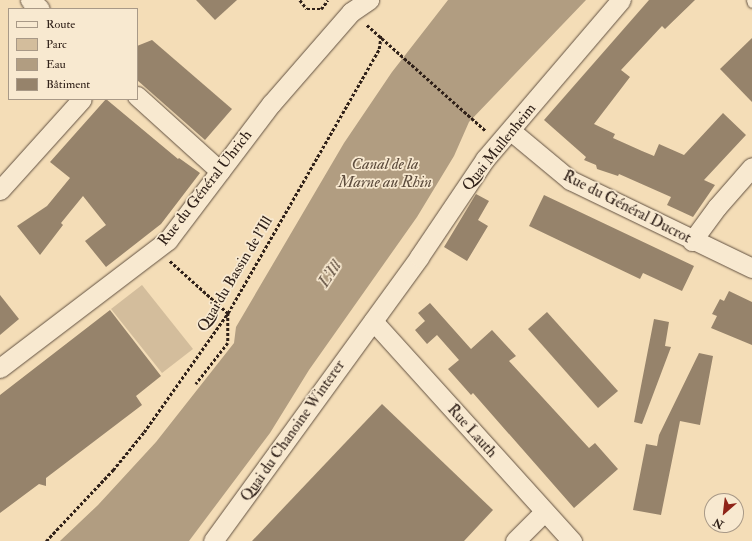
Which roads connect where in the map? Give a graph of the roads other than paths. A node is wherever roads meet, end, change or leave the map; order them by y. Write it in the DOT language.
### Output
graph roads {
  1 [pos="30,0"];
  2 [pos="369,0"];
  3 [pos="621,0"];
  4 [pos="39,8"];
  5 [pos="138,97"];
  6 [pos="81,100"];
  7 [pos="511,131"];
  8 [pos="752,167"];
  9 [pos="220,171"];
  10 [pos="0,190"];
  11 [pos="692,241"];
  12 [pos="752,268"];
  13 [pos="372,321"];
  14 [pos="0,368"];
  15 [pos="544,512"];
  16 [pos="213,541"];
  17 [pos="516,541"];
  18 [pos="572,541"];
  1 -- 4 [label="street"];
  2 -- 9 [label="street, Rue du Général Uhrich"];
  3 -- 7 [label="street, Quai Mullenheim"];
  5 -- 9 [label="street"];
  6 -- 10 [label="street"];
  7 -- 11 [label="street, Rue du Général Ducrot"];
  7 -- 13 [label="street, Quai Mullenheim"];
  8 -- 11 [label="street"];
  9 -- 14 [label="street, Rue du Général Uhrich"];
  11 -- 12 [label="street, Rue du Général Ducrot"];
  13 -- 15 [label="street, Rue Lauth"];
  13 -- 16 [label="street, Quai du Chanoine Winterer"];
  15 -- 17 [label="street"];
  15 -- 18 [label="street, Rue Lauth"];
}
